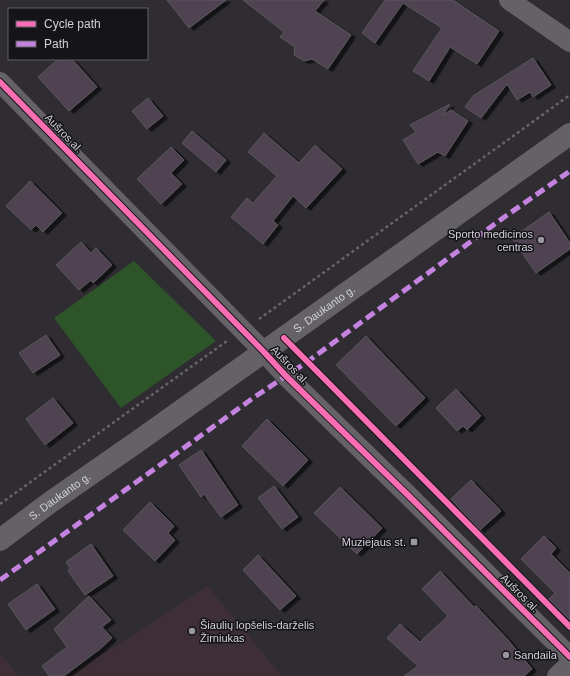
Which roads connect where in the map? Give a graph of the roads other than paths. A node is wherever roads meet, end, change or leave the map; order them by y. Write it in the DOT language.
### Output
graph roads {
  1 [pos="509,0"];
  2 [pos="570,42"];
  3 [pos="0,82"];
  4 [pos="570,134"];
  5 [pos="264,352"];
  6 [pos="0,540"];
  7 [pos="570,657"];
  8 [pos="570,664"];
  9 [pos="557,676"];
  1 -- 2 [label="street"];
  3 -- 5 [label="street, Aušros al."];
  4 -- 5 [label="main road, S. Daukanto g."];
  5 -- 6 [label="main road, S. Daukanto g."];
  5 -- 7 [label="street, Aušros al."];
  8 -- 9 [label="street"];
}
